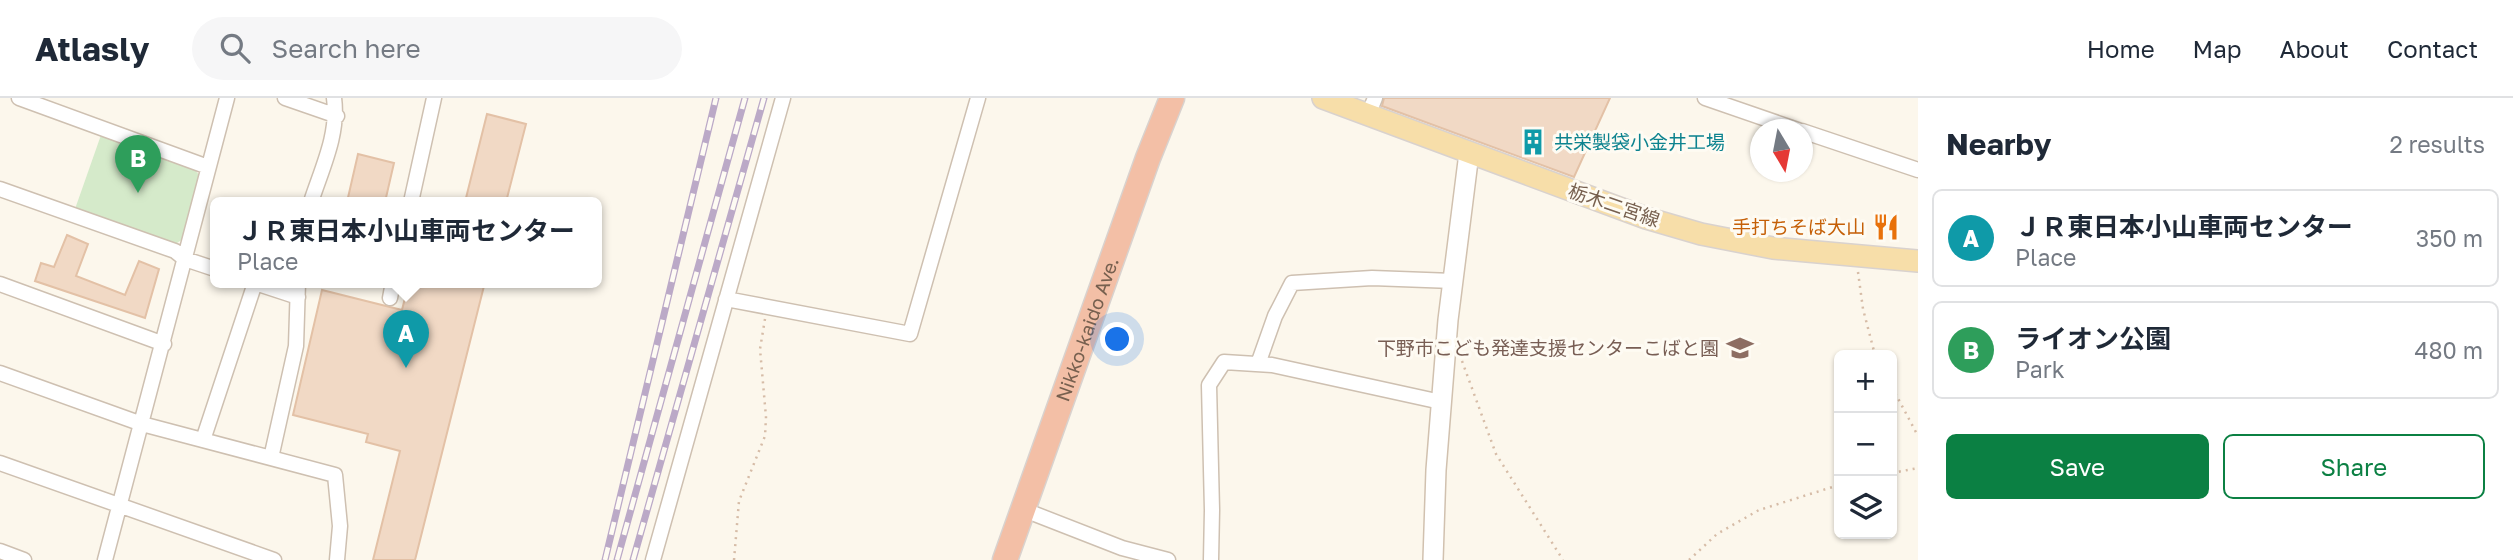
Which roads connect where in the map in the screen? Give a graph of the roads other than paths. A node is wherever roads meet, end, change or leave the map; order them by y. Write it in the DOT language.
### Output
graph roads {
  1 [pos="19,98"];
  2 [pos="228,98"];
  3 [pos="285,98"];
  4 [pos="334,98"];
  5 [pos="434,98"];
  6 [pos="783,98"];
  7 [pos="978,98"];
  8 [pos="1172,98"];
  9 [pos="1323,98"];
  10 [pos="1705,98"];
  11 [pos="1371,106"];
  12 [pos="337,116"];
  13 [pos="1767,119"];
  14 [pos="1813,134"];
  15 [pos="1469,153"];
  16 [pos="208,167"];
  17 [pos="1918,170"];
  18 [pos="0,189"];
  19 [pos="313,197"];
  20 [pos="412,197"];
  21 [pos="185,259"];
  22 [pos="1918,261"];
  23 [pos="210,267"];
  24 [pos="1453,281"];
  25 [pos="0,284"];
  26 [pos="251,288"];
  27 [pos="392,288"];
  28 [pos="298,290"];
  29 [pos="390,298"];
  30 [pos="726,299"];
  31 [pos="164,344"];
  32 [pos="1258,364"];
  33 [pos="0,373"];
  34 [pos="1441,402"];
  35 [pos="142,424"];
  36 [pos="203,440"];
  37 [pos="271,458"];
  38 [pos="0,463"];
  39 [pos="119,505"];
  40 [pos="1022,509"];
  41 [pos="0,551"];
  42 [pos="24,560"];
  43 [pos="105,560"];
  44 [pos="274,560"];
  45 [pos="337,560"];
  46 [pos="653,560"];
  47 [pos="1005,560"];
  48 [pos="1168,560"];
  49 [pos="1211,560"];
  50 [pos="1433,560"];
  1 -- 16 [label="street"];
  2 -- 16 [label="street"];
  3 -- 12 [label="street"];
  4 -- 12 [label="street"];
  5 -- 20 [label="street"];
  6 -- 30 [label="street"];
  7 -- 30 [label="street"];
  8 -- 40 [label="highway, Nikko-kaido Ave."];
  9 -- 11 [label="main road, 栃木二宮線"];
  10 -- 13 [label="street"];
  11 -- 15 [label="main road, 栃木二宮線"];
  12 -- 19 [label="street"];
  14 -- 17 [label="street"];
  15 -- 22 [label="main road, 栃木二宮線"];
  15 -- 24 [label="street"];
  16 -- 21 [label="street"];
  18 -- 21 [label="street"];
  21 -- 23 [label="street"];
  21 -- 31 [label="street"];
  24 -- 32 [label="street"];
  24 -- 34 [label="street"];
  25 -- 31 [label="street"];
  26 -- 36 [label="street"];
  27 -- 29 [label="street"];
  28 -- 37 [label="street"];
  30 -- 46 [label="street"];
  31 -- 35 [label="street"];
  32 -- 34 [label="street"];
  32 -- 49 [label="street"];
  33 -- 35 [label="street"];
  34 -- 50 [label="street"];
  35 -- 36 [label="street"];
  35 -- 39 [label="street"];
  36 -- 37 [label="street"];
  37 -- 45 [label="street"];
  38 -- 39 [label="street"];
  39 -- 43 [label="street"];
  39 -- 44 [label="street"];
  40 -- 47 [label="highway, Nikko-kaido Ave."];
  40 -- 48 [label="street"];
  41 -- 42 [label="street"];
}
